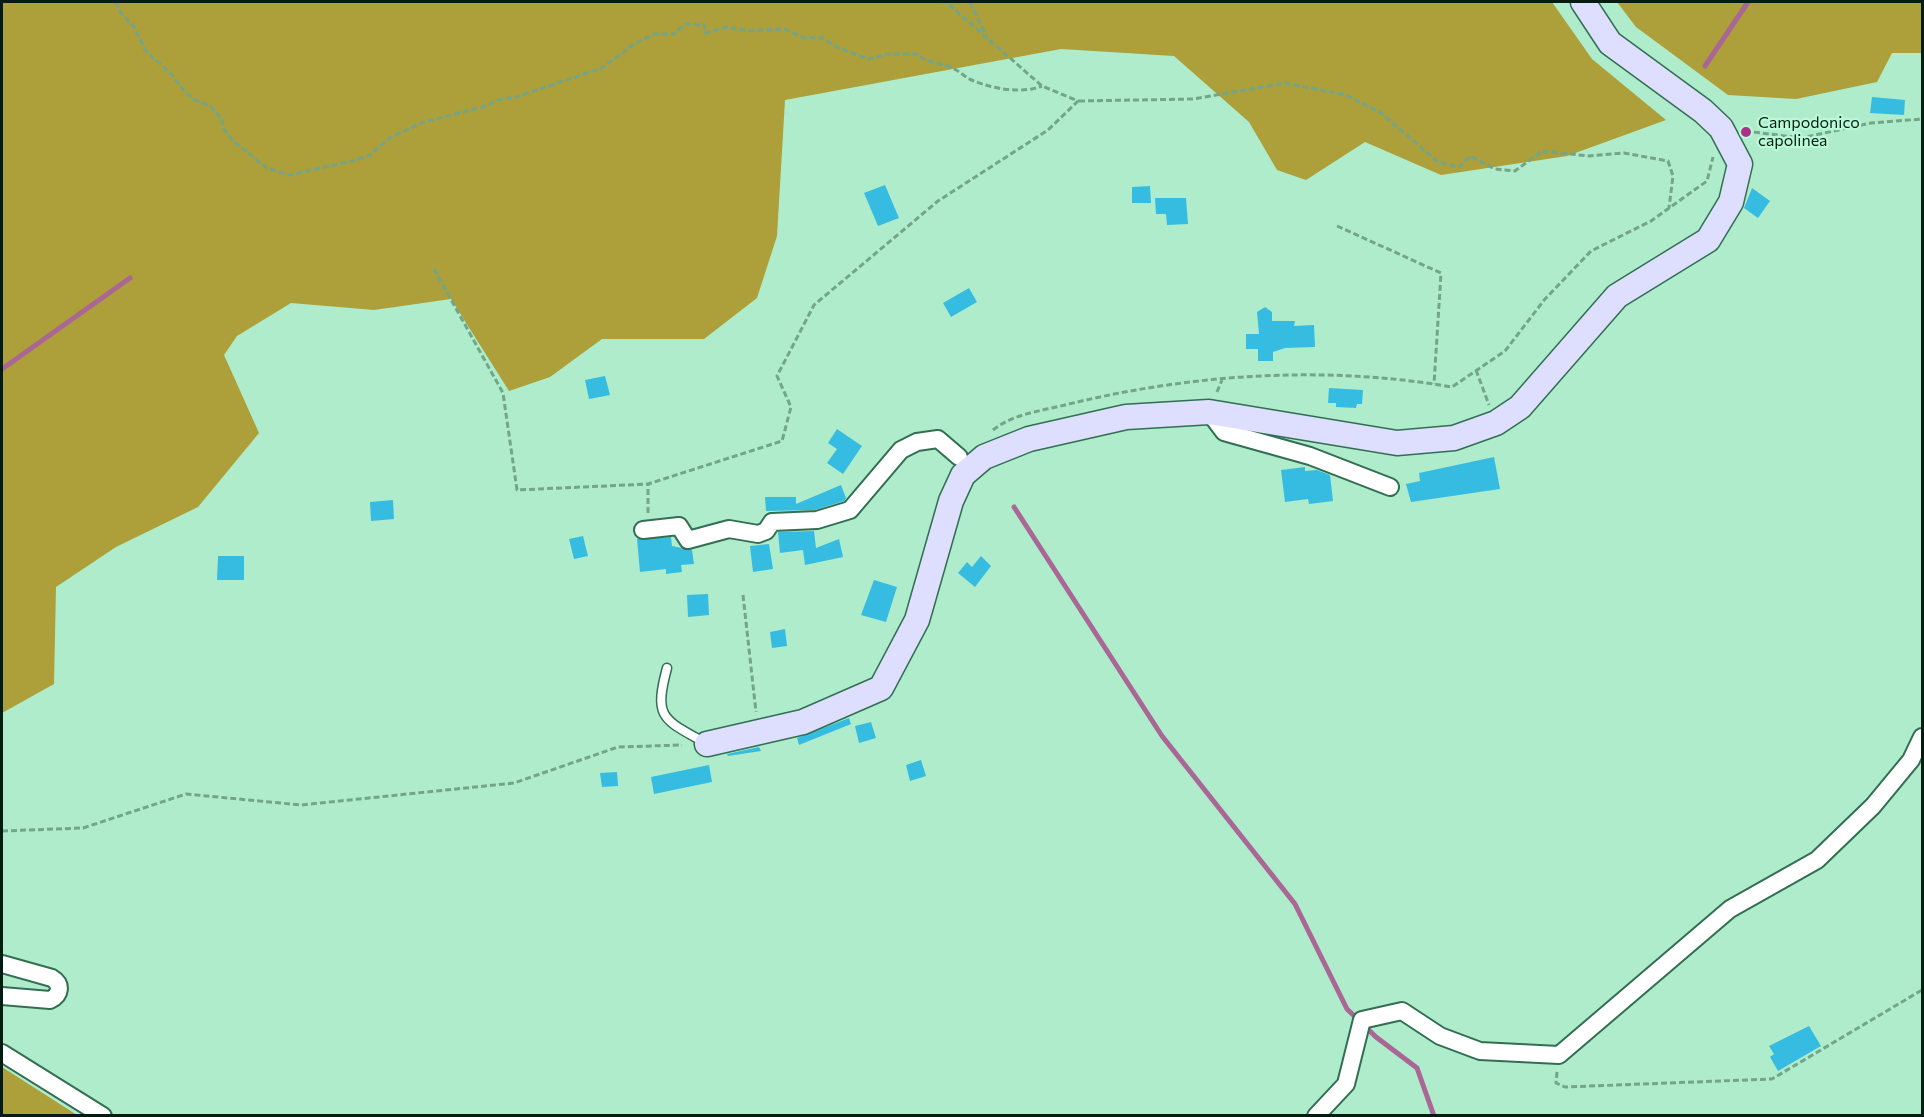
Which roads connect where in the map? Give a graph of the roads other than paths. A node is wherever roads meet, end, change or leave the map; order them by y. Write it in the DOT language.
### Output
graph roads {
  1 [pos="1583,2"];
  2 [pos="1209,412"];
  3 [pos="959,457"];
  4 [pos="1390,487"];
  5 [pos="643,530"];
  6 [pos="667,668"];
  7 [pos="1923,737"];
  8 [pos="707,744"];
  9 [pos="2,964"];
  10 [pos="2,996"];
  11 [pos="2,1053"];
  12 [pos="103,1116"];
  13 [pos="1316,1116"];
  1 -- 2 [label="street"];
  2 -- 4 [label="street"];
  2 -- 8 [label="street"];
  3 -- 5 [label="street"];
  6 -- 8 [label="lane"];
  7 -- 13 [label="street"];
  9 -- 10 [label="street"];
  11 -- 12 [label="street"];
}
